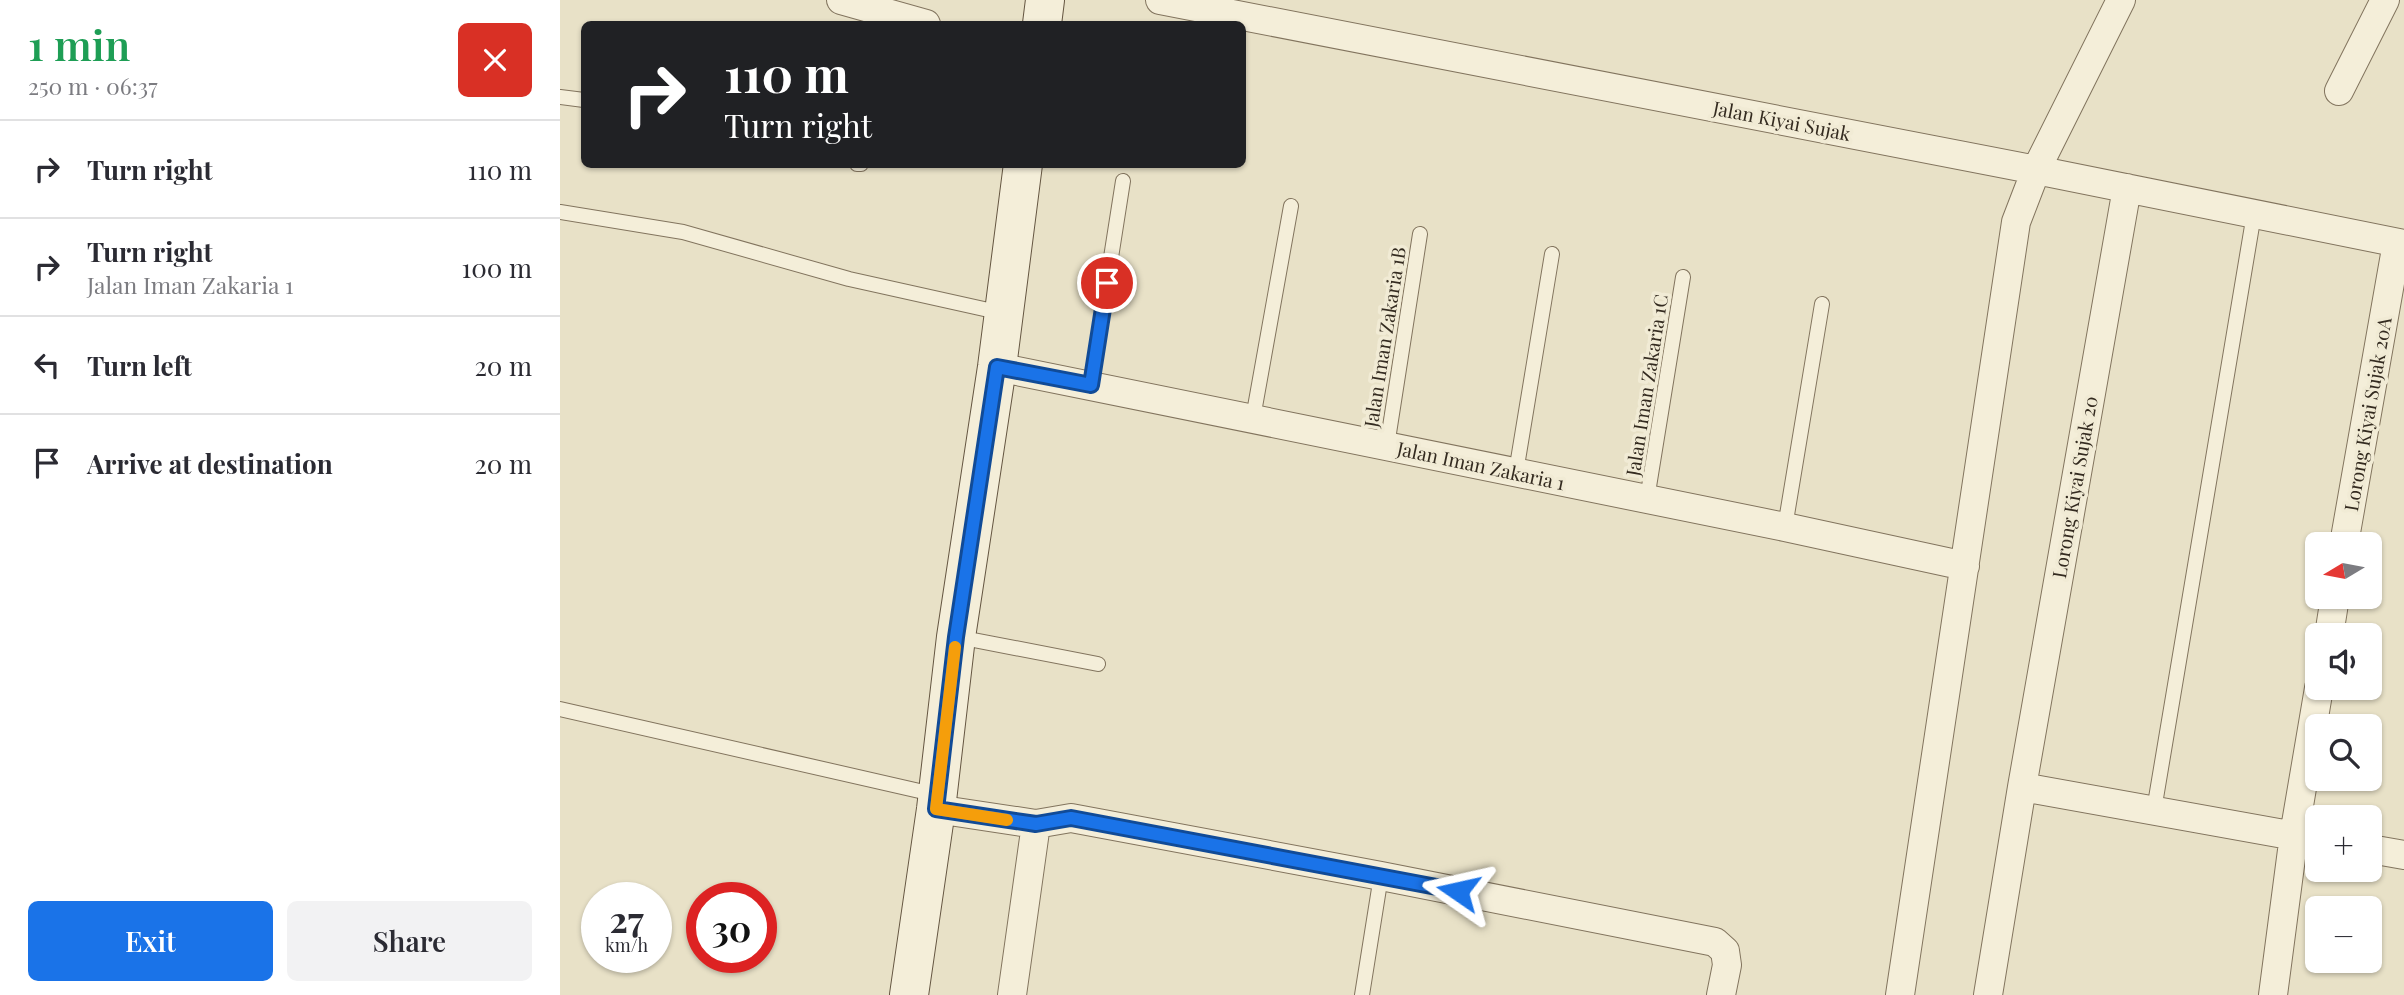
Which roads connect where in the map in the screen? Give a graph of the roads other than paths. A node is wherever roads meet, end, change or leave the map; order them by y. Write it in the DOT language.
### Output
graph roads {
  1 [pos="841,0"];
  2 [pos="1045,0"];
  3 [pos="1160,0"];
  4 [pos="2120,0"];
  5 [pos="2385,0"];
  6 [pos="909,21"];
  7 [pos="1042,21"];
  8 [pos="2339,91"];
  9 [pos="560,97"];
  10 [pos="581,100"];
  11 [pos="1022,168"];
  12 [pos="2036,170"];
  13 [pos="1124,181"];
  14 [pos="2127,188"];
  15 [pos="1291,206"];
  16 [pos="560,212"];
  17 [pos="2254,214"];
  18 [pos="1420,234"];
  19 [pos="2400,243"];
  20 [pos="1552,254"];
  21 [pos="1683,277"];
  22 [pos="1822,304"];
  23 [pos="1003,314"];
  24 [pos="997,367"];
  25 [pos="1091,385"];
  26 [pos="1253,418"];
  27 [pos="1387,446"];
  28 [pos="1516,472"];
  29 [pos="1647,499"];
  30 [pos="1785,527"];
  31 [pos="2346,532"];
  32 [pos="1965,566"];
  33 [pos="956,637"];
  34 [pos="1098,664"];
  35 [pos="2318,700"];
  36 [pos="560,709"];
  37 [pos="2022,787"];
  38 [pos="937,802"];
  39 [pos="2308,805"];
  40 [pos="2154,810"];
  41 [pos="1036,824"];
  42 [pos="2305,838"];
  43 [pos="2382,851"];
  44 [pos="2404,855"];
  45 [pos="1381,876"];
  46 [pos="909,995"];
  47 [pos="1012,995"];
  48 [pos="1362,995"];
  49 [pos="1721,995"];
  50 [pos="1900,995"];
  51 [pos="1988,995"];
  52 [pos="2273,995"];
  1 -- 6 [label="street"];
  2 -- 7 [label="street"];
  3 -- 12 [label="street, Jalan Kiyai Sujak"];
  4 -- 12 [label="street"];
  5 -- 8 [label="street"];
  9 -- 10 [label="lane"];
  11 -- 23 [label="street"];
  12 -- 14 [label="street, Jalan Kiyai Sujak"];
  12 -- 32 [label="street"];
  13 -- 25 [label="lane"];
  14 -- 17 [label="street, Jalan Kiyai Sujak"];
  14 -- 37 [label="street, Lorong Kiyai Sujak 20"];
  15 -- 26 [label="lane"];
  16 -- 23 [label="lane"];
  17 -- 19 [label="street, Jalan Kiyai Sujak"];
  17 -- 40 [label="lane"];
  18 -- 27 [label="lane, Jalan Iman Zakaria 1B"];
  19 -- 31 [label="street, Lorong Kiyai Sujak 20A"];
  20 -- 28 [label="lane"];
  21 -- 29 [label="lane, Jalan Iman Zakaria 1C"];
  22 -- 30 [label="lane"];
  23 -- 24 [label="street"];
  24 -- 25 [label="street, Jalan Iman Zakaria 1"];
  24 -- 33 [label="street"];
  25 -- 26 [label="street, Jalan Iman Zakaria 1"];
  26 -- 27 [label="street, Jalan Iman Zakaria 1"];
  27 -- 28 [label="street, Jalan Iman Zakaria 1"];
  28 -- 29 [label="street, Jalan Iman Zakaria 1"];
  29 -- 30 [label="street, Jalan Iman Zakaria 1"];
  30 -- 32 [label="street, Jalan Iman Zakaria 1"];
  32 -- 50 [label="street"];
  33 -- 34 [label="lane"];
  33 -- 38 [label="street"];
  35 -- 39 [label="street"];
  36 -- 38 [label="lane"];
  37 -- 40 [label="street"];
  37 -- 51 [label="street, Lorong Kiyai Sujak 20"];
  38 -- 41 [label="street"];
  38 -- 46 [label="street"];
  40 -- 42 [label="street"];
  41 -- 45 [label="street"];
  41 -- 47 [label="street"];
  42 -- 52 [label="street"];
  43 -- 44 [label="street"];
  45 -- 48 [label="lane"];
  45 -- 49 [label="street"];
}
